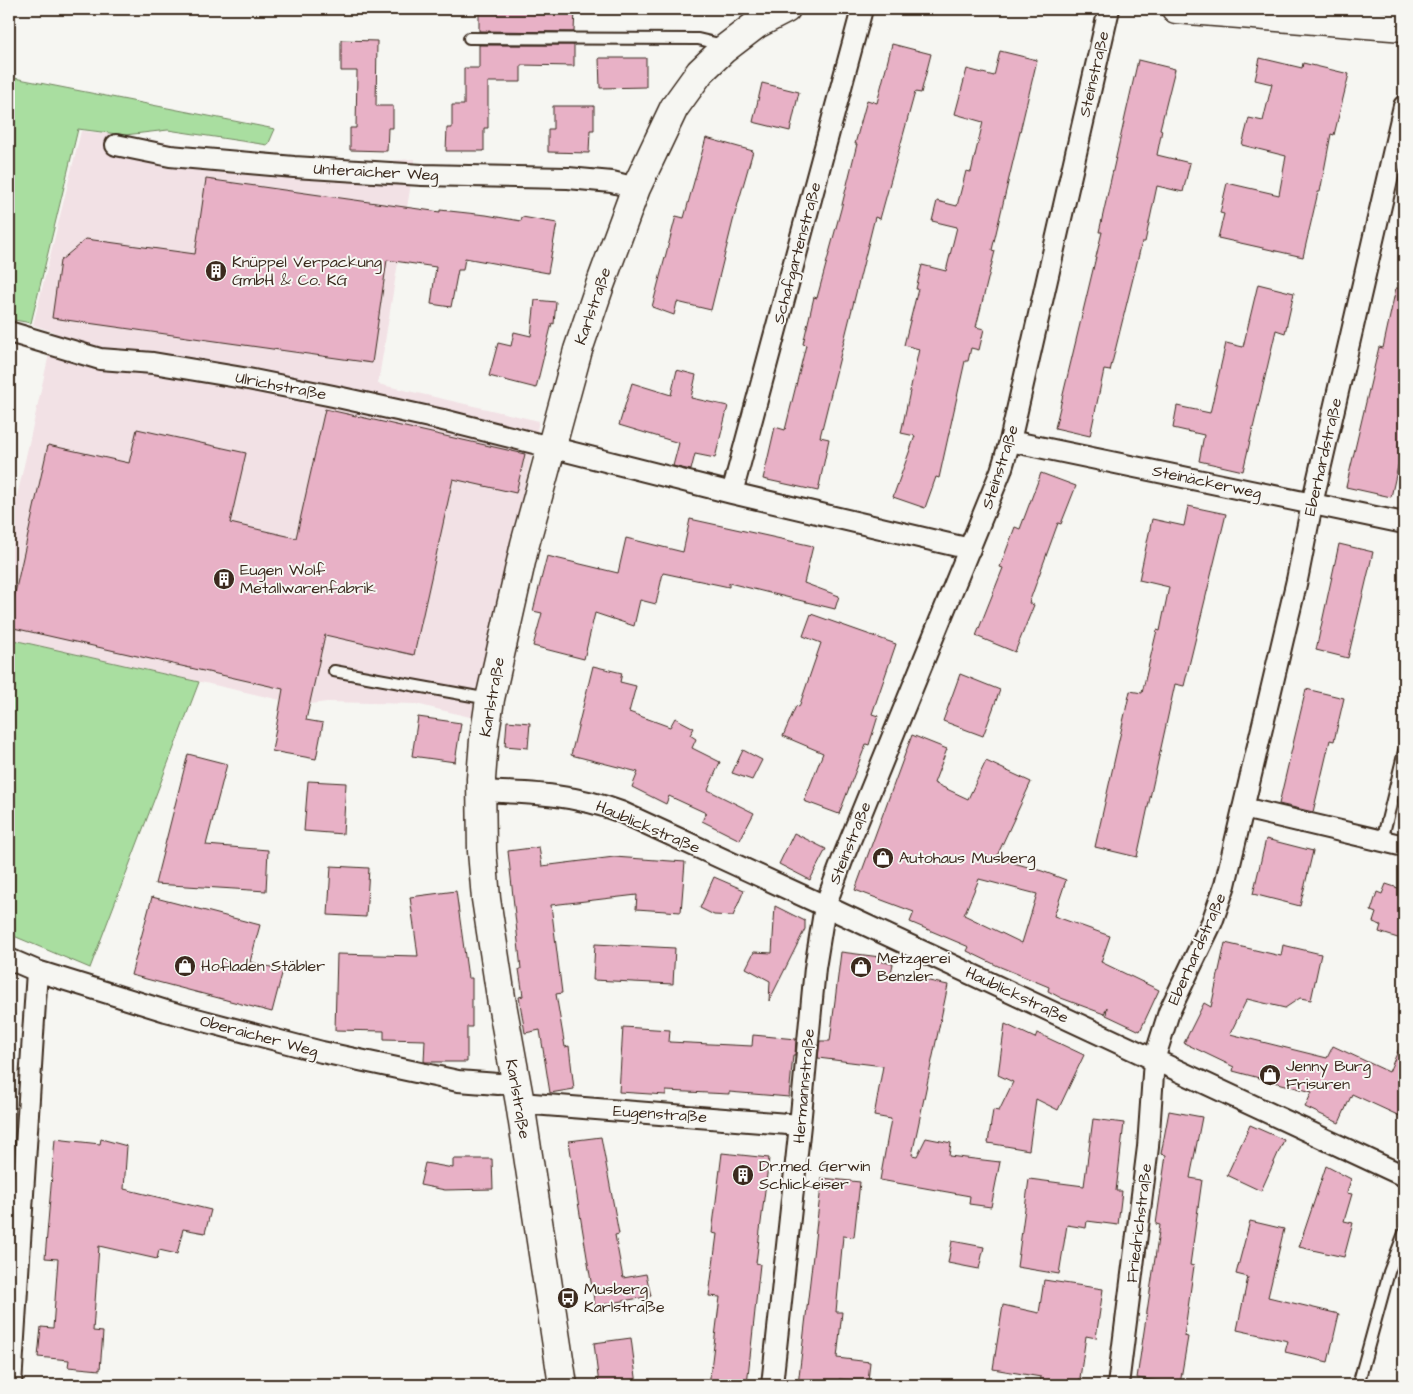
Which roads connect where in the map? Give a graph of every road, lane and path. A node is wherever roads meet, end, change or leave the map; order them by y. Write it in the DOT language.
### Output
graph roads {
  1 [pos="786,9"];
  2 [pos="1109,9"];
  3 [pos="1188,9"];
  4 [pos="862,13"];
  5 [pos="1404,27"];
  6 [pos="469,38"];
  7 [pos="723,50"];
  8 [pos="1404,106"];
  9 [pos="116,145"];
  10 [pos="636,188"];
  11 [pos="9,332"];
  12 [pos="1010,441"];
  13 [pos="552,447"];
  14 [pos="732,493"];
  15 [pos="1312,504"];
  16 [pos="1404,523"];
  17 [pos="970,550"];
  18 [pos="334,671"];
  19 [pos="490,699"];
  20 [pos="1404,751"];
  21 [pos="481,791"];
  22 [pos="1243,808"];
  23 [pos="1382,841"];
  24 [pos="1404,846"];
  25 [pos="826,906"];
  26 [pos="9,959"];
  27 [pos="36,970"];
  28 [pos="1154,1060"];
  29 [pos="518,1093"];
  30 [pos="800,1125"];
  31 [pos="1404,1176"];
  32 [pos="1404,1233"];
  33 [pos="11,1385"];
  34 [pos="563,1385"];
  35 [pos="772,1385"];
  36 [pos="1118,1385"];
  37 [pos="1358,1385"];
  1 -- 7 [label="main road, Karlstraße"];
  2 -- 12 [label="street, Steinstraße"];
  3 -- 5 [label="main road"];
  4 -- 14 [label="street, Schafgartenstraße"];
  6 -- 7 [label="lane"];
  7 -- 10 [label="main road, Karlstraße"];
  8 -- 15 [label="street, Eberhardstraße"];
  9 -- 10 [label="street, Unteraicher Weg"];
  10 -- 13 [label="main road, Karlstraße"];
  11 -- 13 [label="street, Ulrichstraße"];
  12 -- 15 [label="street, Steinäckerweg"];
  12 -- 17 [label="street, Steinstraße"];
  13 -- 14 [label="street"];
  13 -- 19 [label="main road, Karlstraße"];
  14 -- 17 [label="street"];
  15 -- 16 [label="street, Steinäckerweg"];
  15 -- 22 [label="street, Eberhardstraße"];
  17 -- 25 [label="street, Steinstraße"];
  18 -- 19 [label="lane"];
  19 -- 21 [label="main road, Karlstraße"];
  20 -- 23 [label="lane"];
  21 -- 25 [label="street, Haublickstraße"];
  21 -- 29 [label="main road, Karlstraße"];
  22 -- 23 [label="street"];
  22 -- 28 [label="street, Eberhardstraße"];
  23 -- 24 [label="street"];
  25 -- 28 [label="street, Haublickstraße"];
  25 -- 30 [label="street, Hermannstraße"];
  26 -- 27 [label="street, Oberaicher Weg"];
  27 -- 29 [label="street, Oberaicher Weg"];
  27 -- 33 [label="street"];
  28 -- 31 [label="street, Haublickstraße"];
  28 -- 36 [label="street, Friedrichstraße"];
  29 -- 30 [label="street, Eugenstraße"];
  29 -- 34 [label="main road, Karlstraße"];
  30 -- 35 [label="street, Hermannstraße"];
  32 -- 37 [label="lane"];
}
